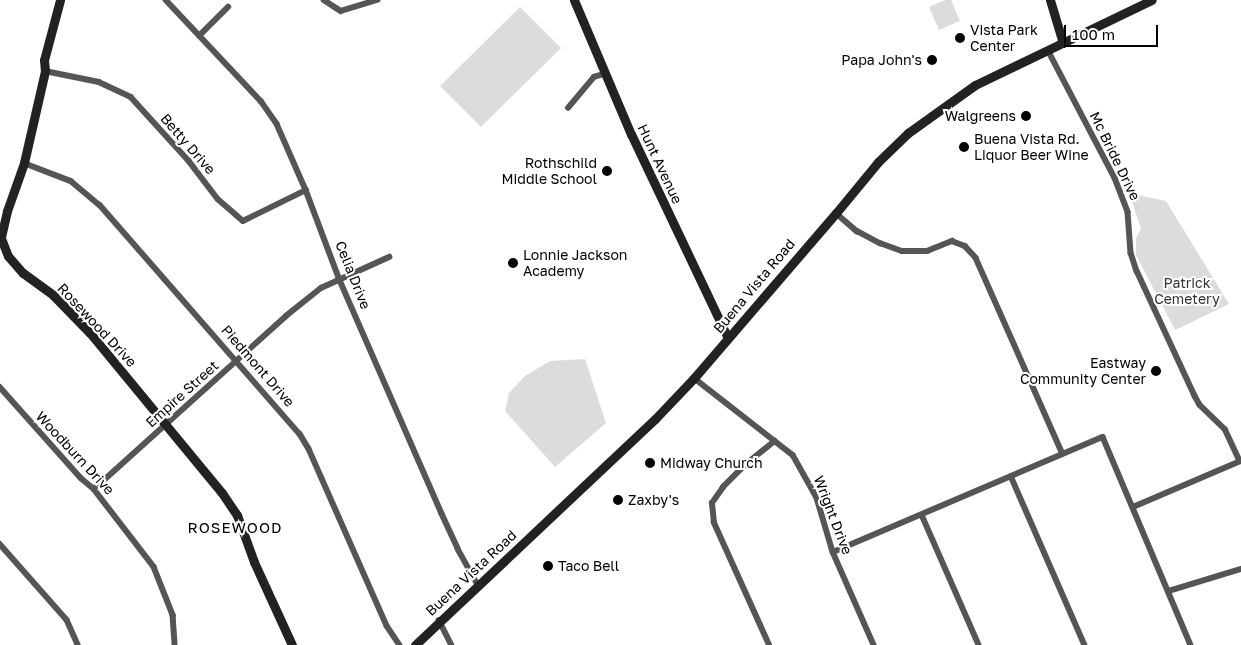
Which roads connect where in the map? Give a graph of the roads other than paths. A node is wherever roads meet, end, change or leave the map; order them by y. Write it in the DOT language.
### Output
graph roads {
  1 [pos="60,0"];
  2 [pos="166,0"];
  3 [pos="324,0"];
  4 [pos="377,0"];
  5 [pos="574,0"];
  6 [pos="1050,0"];
  7 [pos="1152,0"];
  8 [pos="228,7"];
  9 [pos="198,36"];
  10 [pos="1063,43"];
  11 [pos="1048,50"];
  12 [pos="45,71"];
  13 [pos="604,74"];
  14 [pos="568,108"];
  15 [pos="24,163"];
  16 [pos="306,190"];
  17 [pos="836,213"];
  18 [pos="389,257"];
  19 [pos="339,278"];
  20 [pos="728,338"];
  21 [pos="237,361"];
  22 [pos="694,378"];
  23 [pos="0,387"];
  24 [pos="167,424"];
  25 [pos="775,441"];
  26 [pos="1063,454"];
  27 [pos="1241,461"];
  28 [pos="1011,476"];
  29 [pos="94,489"];
  30 [pos="1133,507"];
  31 [pos="922,515"];
  32 [pos="0,544"];
  33 [pos="833,552"];
  34 [pos="1241,569"];
  35 [pos="478,585"];
  36 [pos="1169,591"];
  37 [pos="440,620"];
  38 [pos="78,645"];
  39 [pos="175,645"];
  40 [pos="292,645"];
  41 [pos="400,645"];
  42 [pos="415,645"];
  43 [pos="452,645"];
  44 [pos="769,645"];
  45 [pos="874,645"];
  46 [pos="979,645"];
  47 [pos="1085,645"];
  48 [pos="1191,645"];
  1 -- 12 [label="street, Rosewood Drive"];
  2 -- 9 [label="street, Celia Drive"];
  3 -- 4 [label="street"];
  5 -- 13 [label="street, Hunt Avenue"];
  6 -- 10 [label="street"];
  7 -- 10 [label="street, Buena Vista Road"];
  8 -- 9 [label="street"];
  9 -- 16 [label="street, Celia Drive"];
  10 -- 11 [label="street, Buena Vista Road"];
  11 -- 17 [label="street, Buena Vista Road"];
  11 -- 27 [label="street, Mc Bride Drive"];
  12 -- 15 [label="street, Rosewood Drive"];
  12 -- 16 [label="street, Betty Drive"];
  13 -- 14 [label="street"];
  13 -- 20 [label="street, Hunt Avenue"];
  15 -- 21 [label="street, Piedmont Drive"];
  15 -- 24 [label="street, Rosewood Drive"];
  16 -- 19 [label="street, Celia Drive"];
  17 -- 20 [label="street, Buena Vista Road"];
  17 -- 26 [label="street"];
  18 -- 19 [label="street, Empire Street"];
  19 -- 21 [label="street, Empire Street"];
  19 -- 35 [label="street, Celia Drive"];
  20 -- 22 [label="street, Buena Vista Road"];
  21 -- 24 [label="street, Empire Street"];
  21 -- 41 [label="street, Piedmont Drive"];
  22 -- 25 [label="street, Wright Drive"];
  22 -- 35 [label="street, Buena Vista Road"];
  23 -- 29 [label="street, Woodburn Drive"];
  24 -- 29 [label="street, Empire Street"];
  24 -- 40 [label="street, Rosewood Drive"];
  25 -- 33 [label="street, Wright Drive"];
  25 -- 44 [label="street"];
  26 -- 28 [label="street"];
  26 -- 30 [label="street"];
  27 -- 30 [label="street"];
  28 -- 31 [label="street"];
  28 -- 47 [label="street"];
  29 -- 39 [label="street, Woodburn Drive"];
  30 -- 36 [label="street"];
  31 -- 33 [label="street"];
  31 -- 46 [label="street"];
  32 -- 38 [label="street"];
  33 -- 45 [label="street, Wright Drive"];
  34 -- 36 [label="street"];
  35 -- 37 [label="street, Buena Vista Road"];
  36 -- 48 [label="street"];
  37 -- 42 [label="street, Buena Vista Road"];
  37 -- 43 [label="street"];
}
